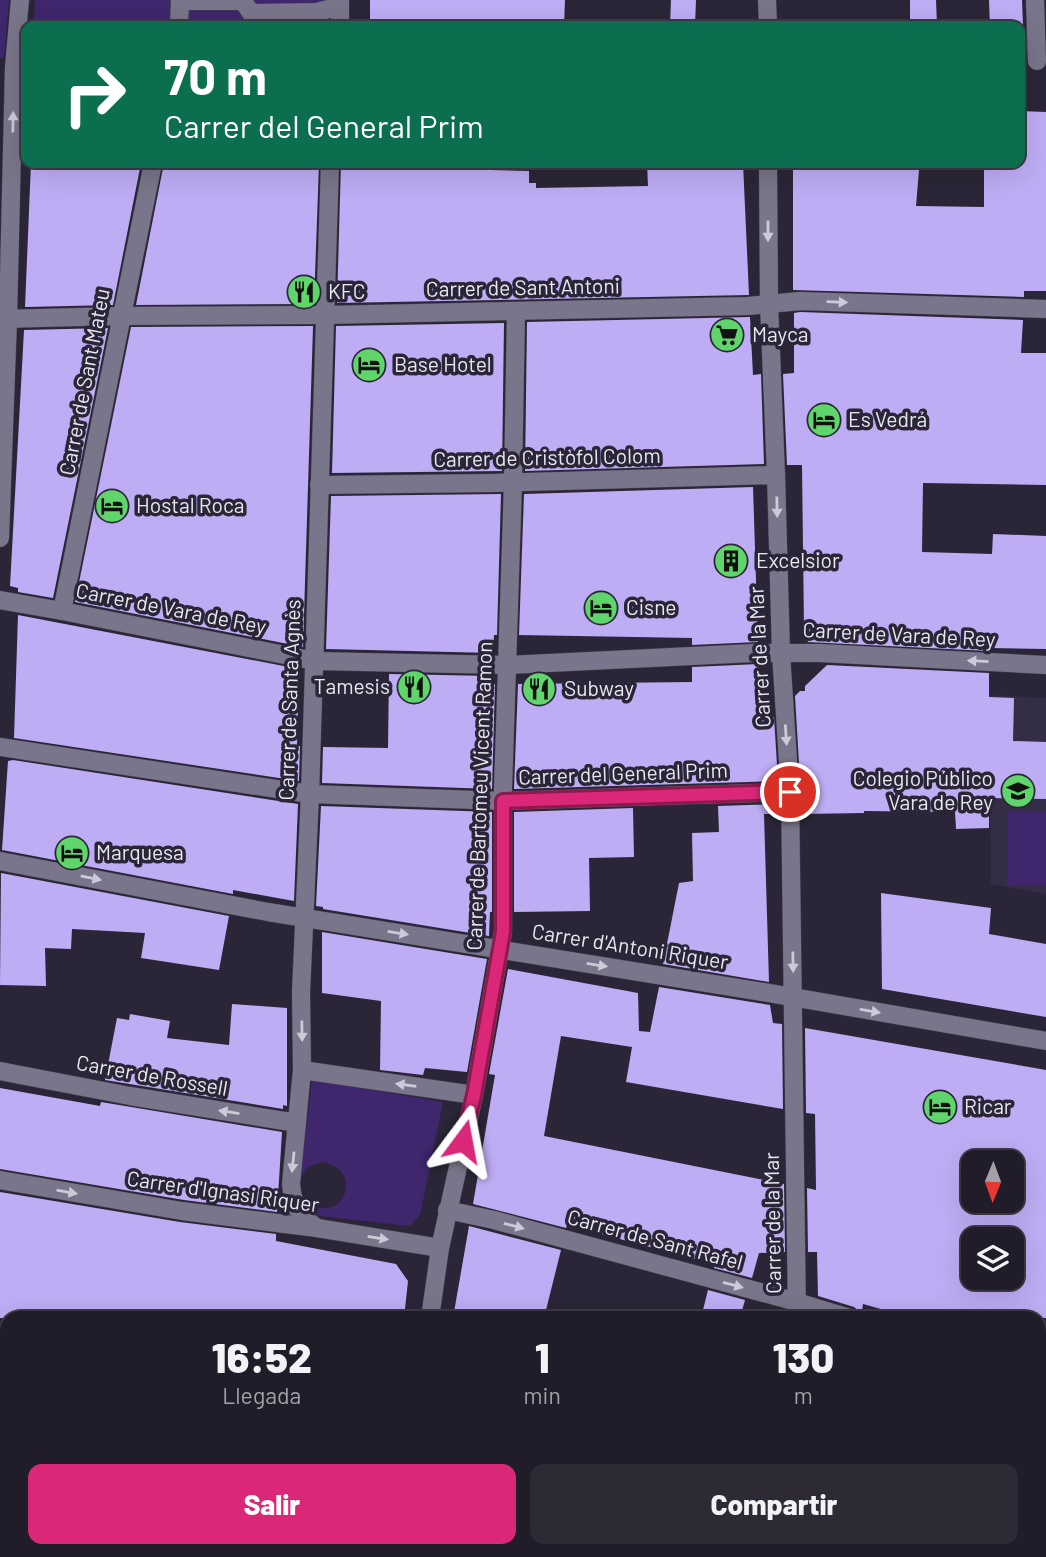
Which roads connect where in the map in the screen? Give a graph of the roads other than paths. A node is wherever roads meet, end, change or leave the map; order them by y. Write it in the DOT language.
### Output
graph roads {
  1 [pos="20,0"];
  2 [pos="180,0"];
  3 [pos="767,0"];
  4 [pos="1035,0"];
  5 [pos="340,3"];
  6 [pos="179,21"];
  7 [pos="341,21"];
  8 [pos="768,21"];
  9 [pos="1035,61"];
  10 [pos="13,67"];
  11 [pos="152,168"];
  12 [pos="330,168"];
  13 [pos="768,168"];
  14 [pos="769,303"];
  15 [pos="1046,309"];
  16 [pos="516,311"];
  17 [pos="324,315"];
  18 [pos="121,316"];
  19 [pos="4,319"];
  20 [pos="776,475"];
  21 [pos="513,483"];
  22 [pos="319,485"];
  23 [pos="0,521"];
  24 [pos="0,538"];
  25 [pos="0,600"];
  26 [pos="62,611"];
  27 [pos="781,653"];
  28 [pos="314,661"];
  29 [pos="506,665"];
  30 [pos="1046,665"];
  31 [pos="0,747"];
  32 [pos="790,792"];
  33 [pos="310,794"];
  34 [pos="503,801"];
  35 [pos="0,861"];
  36 [pos="304,918"];
  37 [pos="500,949"];
  38 [pos="793,998"];
  39 [pos="1046,1041"];
  40 [pos="302,1070"];
  41 [pos="0,1071"];
  42 [pos="474,1095"];
  43 [pos="297,1123"];
  44 [pos="0,1180"];
  45 [pos="447,1210"];
  46 [pos="317,1228"];
  47 [pos="440,1248"];
  48 [pos="797,1310"];
  49 [pos="431,1311"];
  1 -- 10 [label="street"];
  2 -- 5 [label="street"];
  2 -- 6 [label="street"];
  3 -- 8 [label="street"];
  4 -- 9 [label="street"];
  5 -- 7 [label="street"];
  19 -- 10 [label="street, one-way"];
  11 -- 18 [label="street, Carrer de Sant Mateu"];
  12 -- 17 [label="street, Carrer de Santa Agnès"];
  13 -- 14 [label="street, Carrer de la Mar, one-way"];
  14 -- 15 [label="street, Carrer de Sant Antoni, one-way"];
  14 -- 16 [label="street, Carrer de Sant Antoni"];
  14 -- 20 [label="street, Carrer de la Mar"];
  16 -- 17 [label="street, Carrer de Sant Antoni"];
  16 -- 21 [label="street, Carrer de Bartomeu Vicent Ramon"];
  17 -- 18 [label="street, Carrer de Sant Antoni"];
  17 -- 22 [label="street, Carrer de Santa Agnès"];
  18 -- 19 [label="street, Carrer de Sant Antoni"];
  18 -- 26 [label="street, Carrer de Sant Mateu"];
  19 -- 23 [label="street"];
  20 -- 21 [label="street, Carrer de Cristòfol Colom"];
  20 -- 27 [label="street, Carrer de la Mar, one-way"];
  21 -- 22 [label="street, Carrer de Cristòfol Colom"];
  21 -- 29 [label="street, Carrer de Bartomeu Vicent Ramon"];
  22 -- 28 [label="street, Carrer de Santa Agnès"];
  23 -- 24 [label="street"];
  25 -- 26 [label="street, Carrer de Vara de Rey"];
  26 -- 28 [label="street, Carrer de Vara de Rey"];
  27 -- 29 [label="street, Carrer de Vara de Rey"];
  30 -- 27 [label="street, Carrer de Vara de Rey, one-way"];
  27 -- 32 [label="street, Carrer de la Mar, one-way"];
  28 -- 29 [label="street, Carrer de Vara de Rey"];
  28 -- 33 [label="street, Carrer de Santa Agnès"];
  29 -- 34 [label="street, Carrer de Bartomeu Vicent Ramon"];
  31 -- 33 [label="street, Carrer del General Prim"];
  32 -- 34 [label="street, Carrer del General Prim"];
  32 -- 38 [label="street, Carrer de la Mar, one-way"];
  33 -- 34 [label="street, Carrer del General Prim"];
  33 -- 36 [label="street, Carrer de Santa Agnès"];
  34 -- 37 [label="street, Carrer de Bartomeu Vicent Ramon"];
  35 -- 36 [label="street, Carrer d'Antoni Riquer, one-way"];
  36 -- 37 [label="street, Carrer d'Antoni Riquer, one-way"];
  36 -- 40 [label="street, Carrer de Santa Agnès, one-way"];
  37 -- 38 [label="street, Carrer d'Antoni Riquer, one-way"];
  37 -- 42 [label="street, Carrer de Bartomeu Vicent Ramon"];
  38 -- 39 [label="street, Carrer d'Antoni Riquer, one-way"];
  38 -- 48 [label="street, Carrer de la Mar"];
  42 -- 40 [label="street, one-way"];
  40 -- 43 [label="street, Carrer de Santa Agnès"];
  43 -- 41 [label="street, Carrer de Rossell, one-way"];
  42 -- 45 [label="street, Carrer de Bartomeu Vicent Ramon"];
  43 -- 46 [label="street, Carrer de Santa Agnès, one-way"];
  44 -- 46 [label="street, Carrer d'Ignasi Riquer, one-way"];
  45 -- 47 [label="street, Carrer de Bartomeu Vicent Ramon"];
  45 -- 48 [label="street, Carrer de Sant Rafel, one-way"];
  46 -- 47 [label="street, Carrer d'Ignasi Riquer, one-way"];
  47 -- 49 [label="street, Carrer de Bartomeu Vicent Ramon"];
}
